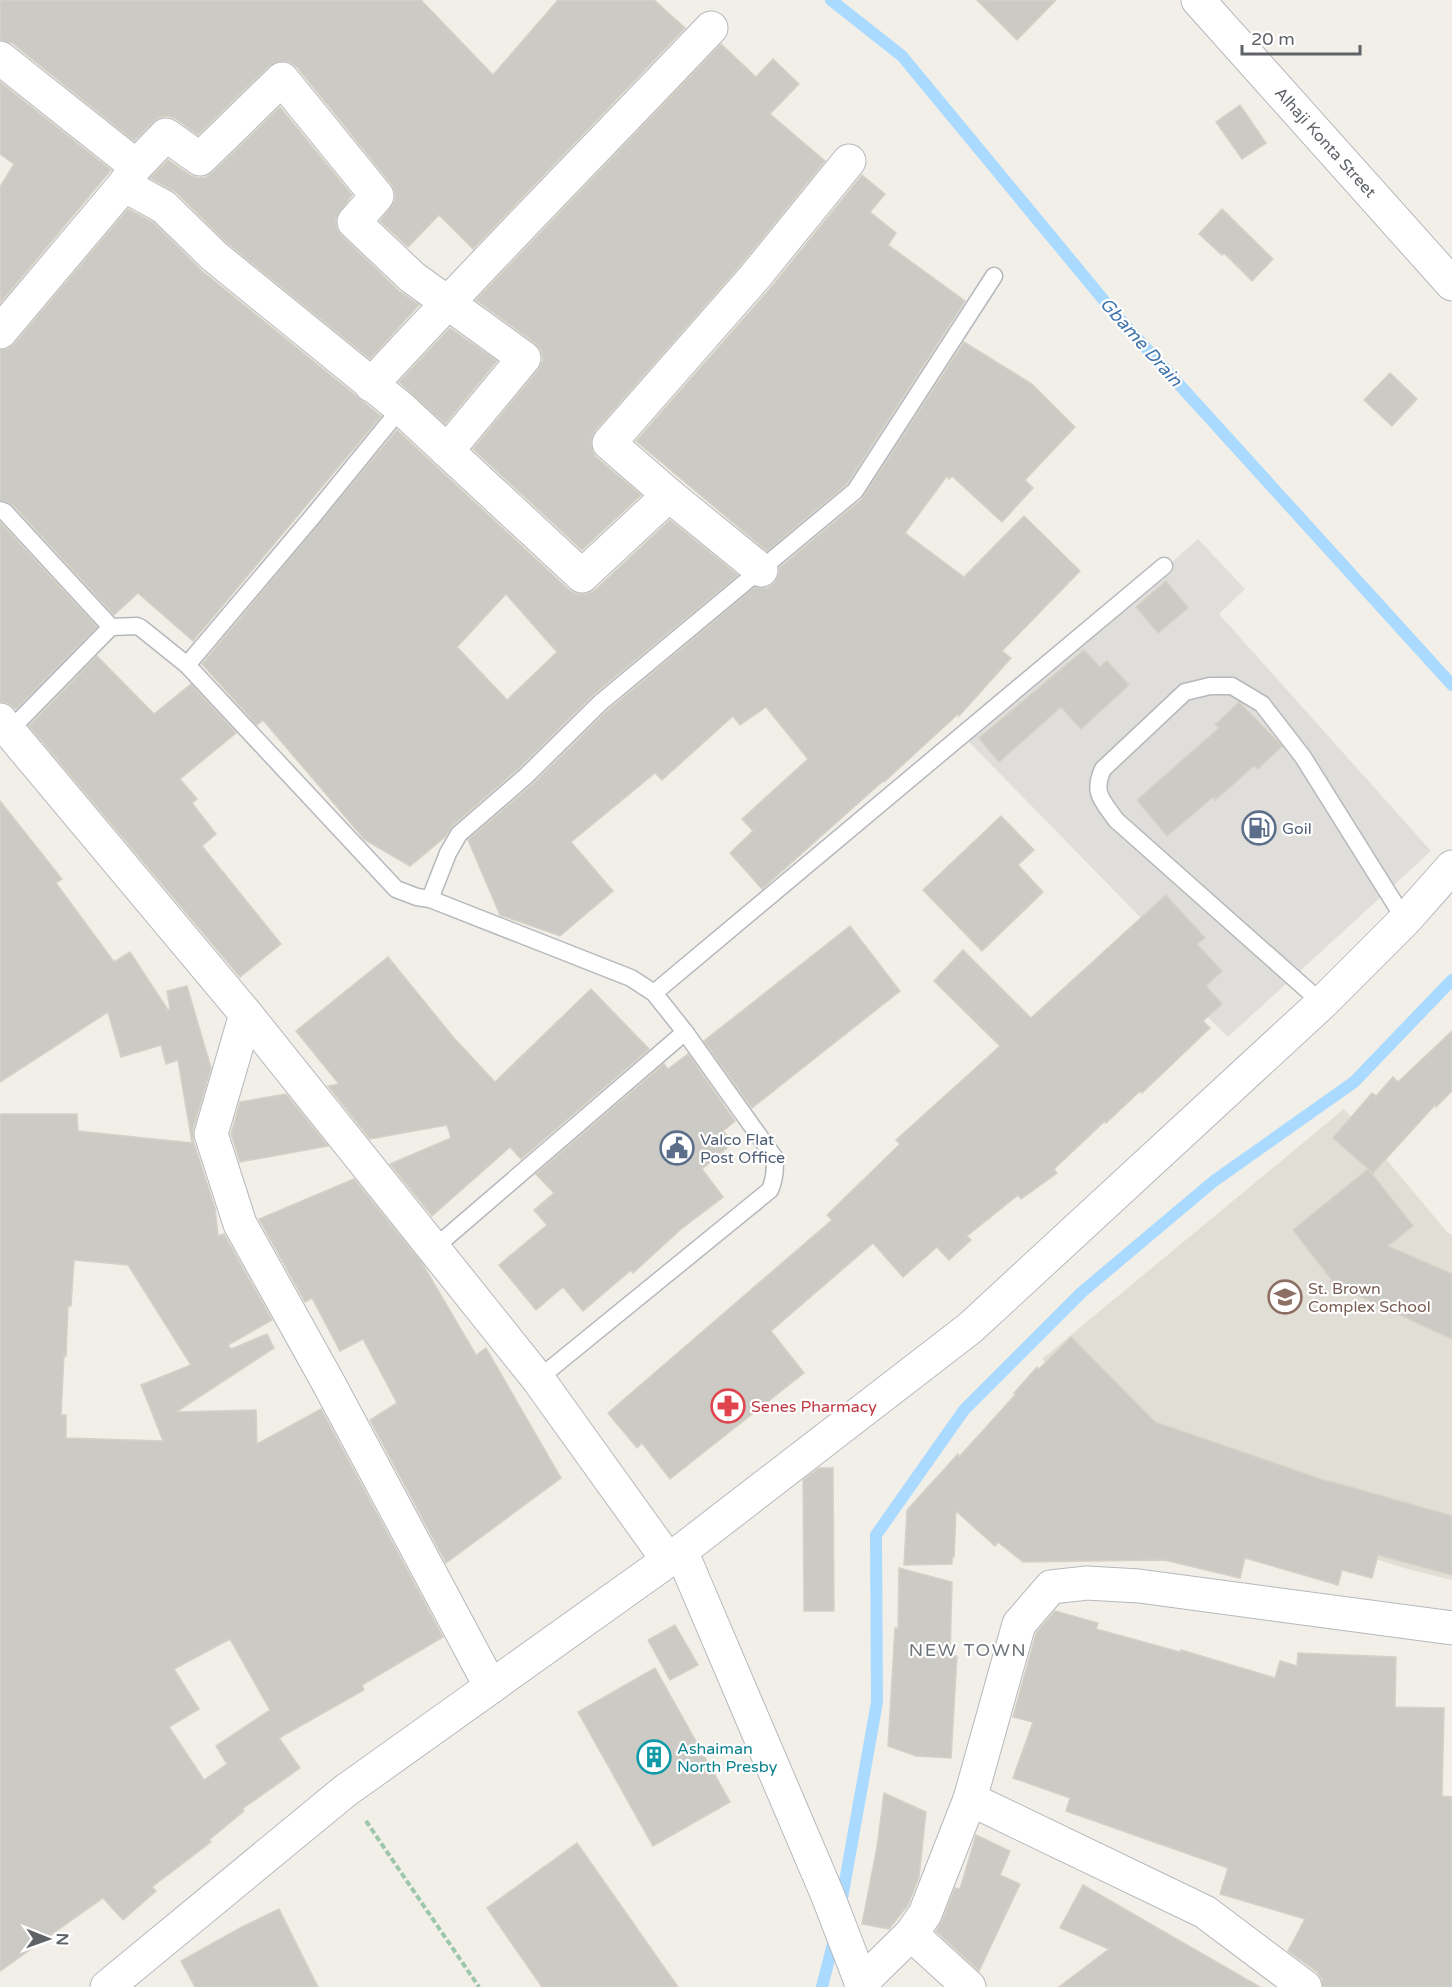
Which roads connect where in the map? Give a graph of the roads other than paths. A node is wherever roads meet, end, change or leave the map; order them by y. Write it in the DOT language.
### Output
graph roads {
  1 [pos="1198,0"];
  2 [pos="711,28"];
  3 [pos="0,58"];
  4 [pos="849,161"];
  5 [pos="130,175"];
  6 [pos="994,276"];
  7 [pos="1452,284"];
  8 [pos="447,302"];
  9 [pos="0,332"];
  10 [pos="371,385"];
  11 [pos="401,408"];
  12 [pos="447,451"];
  13 [pos="669,495"];
  14 [pos="0,510"];
  15 [pos="1164,566"];
  16 [pos="761,570"];
  17 [pos="111,627"];
  18 [pos="187,665"];
  19 [pos="5,725"];
  20 [pos="1452,867"];
  21 [pos="430,899"];
  22 [pos="1405,920"];
  23 [pos="654,993"];
  24 [pos="1322,1003"];
  25 [pos="246,1014"];
  26 [pos="685,1032"];
  27 [pos="433,1249"];
  28 [pos="538,1379"];
  29 [pos="674,1556"];
  30 [pos="1452,1628"];
  31 [pos="491,1687"];
  32 [pos="970,1799"];
  33 [pos="911,1934"];
  34 [pos="859,1976"];
  35 [pos="107,1987"];
  36 [pos="969,1987"];
  37 [pos="1305,1987"];
  1 -- 7 [label="street, Alhaji Konta Street"];
  2 -- 8 [label="street"];
  3 -- 5 [label="street"];
  4 -- 13 [label="street"];
  5 -- 8 [label="street"];
  5 -- 9 [label="street"];
  5 -- 10 [label="street"];
  6 -- 16 [label="lane"];
  8 -- 10 [label="street"];
  8 -- 12 [label="street"];
  10 -- 11 [label="street"];
  11 -- 12 [label="street"];
  11 -- 18 [label="lane"];
  12 -- 13 [label="street"];
  13 -- 16 [label="street"];
  14 -- 17 [label="lane"];
  15 -- 23 [label="lane"];
  16 -- 21 [label="lane"];
  17 -- 18 [label="lane"];
  17 -- 19 [label="lane"];
  18 -- 21 [label="lane"];
  19 -- 25 [label="street"];
  20 -- 22 [label="street"];
  21 -- 23 [label="lane"];
  22 -- 24 [label="street"];
  22 -- 24 [label="lane"];
  23 -- 26 [label="lane"];
  24 -- 29 [label="street"];
  25 -- 27 [label="street"];
  25 -- 31 [label="street"];
  26 -- 27 [label="lane"];
  26 -- 28 [label="lane"];
  27 -- 28 [label="street"];
  28 -- 29 [label="street"];
  29 -- 31 [label="street"];
  29 -- 34 [label="street"];
  30 -- 32 [label="street"];
  31 -- 35 [label="street"];
  32 -- 33 [label="street"];
  32 -- 37 [label="street"];
  33 -- 34 [label="street"];
  33 -- 36 [label="street"];
}
